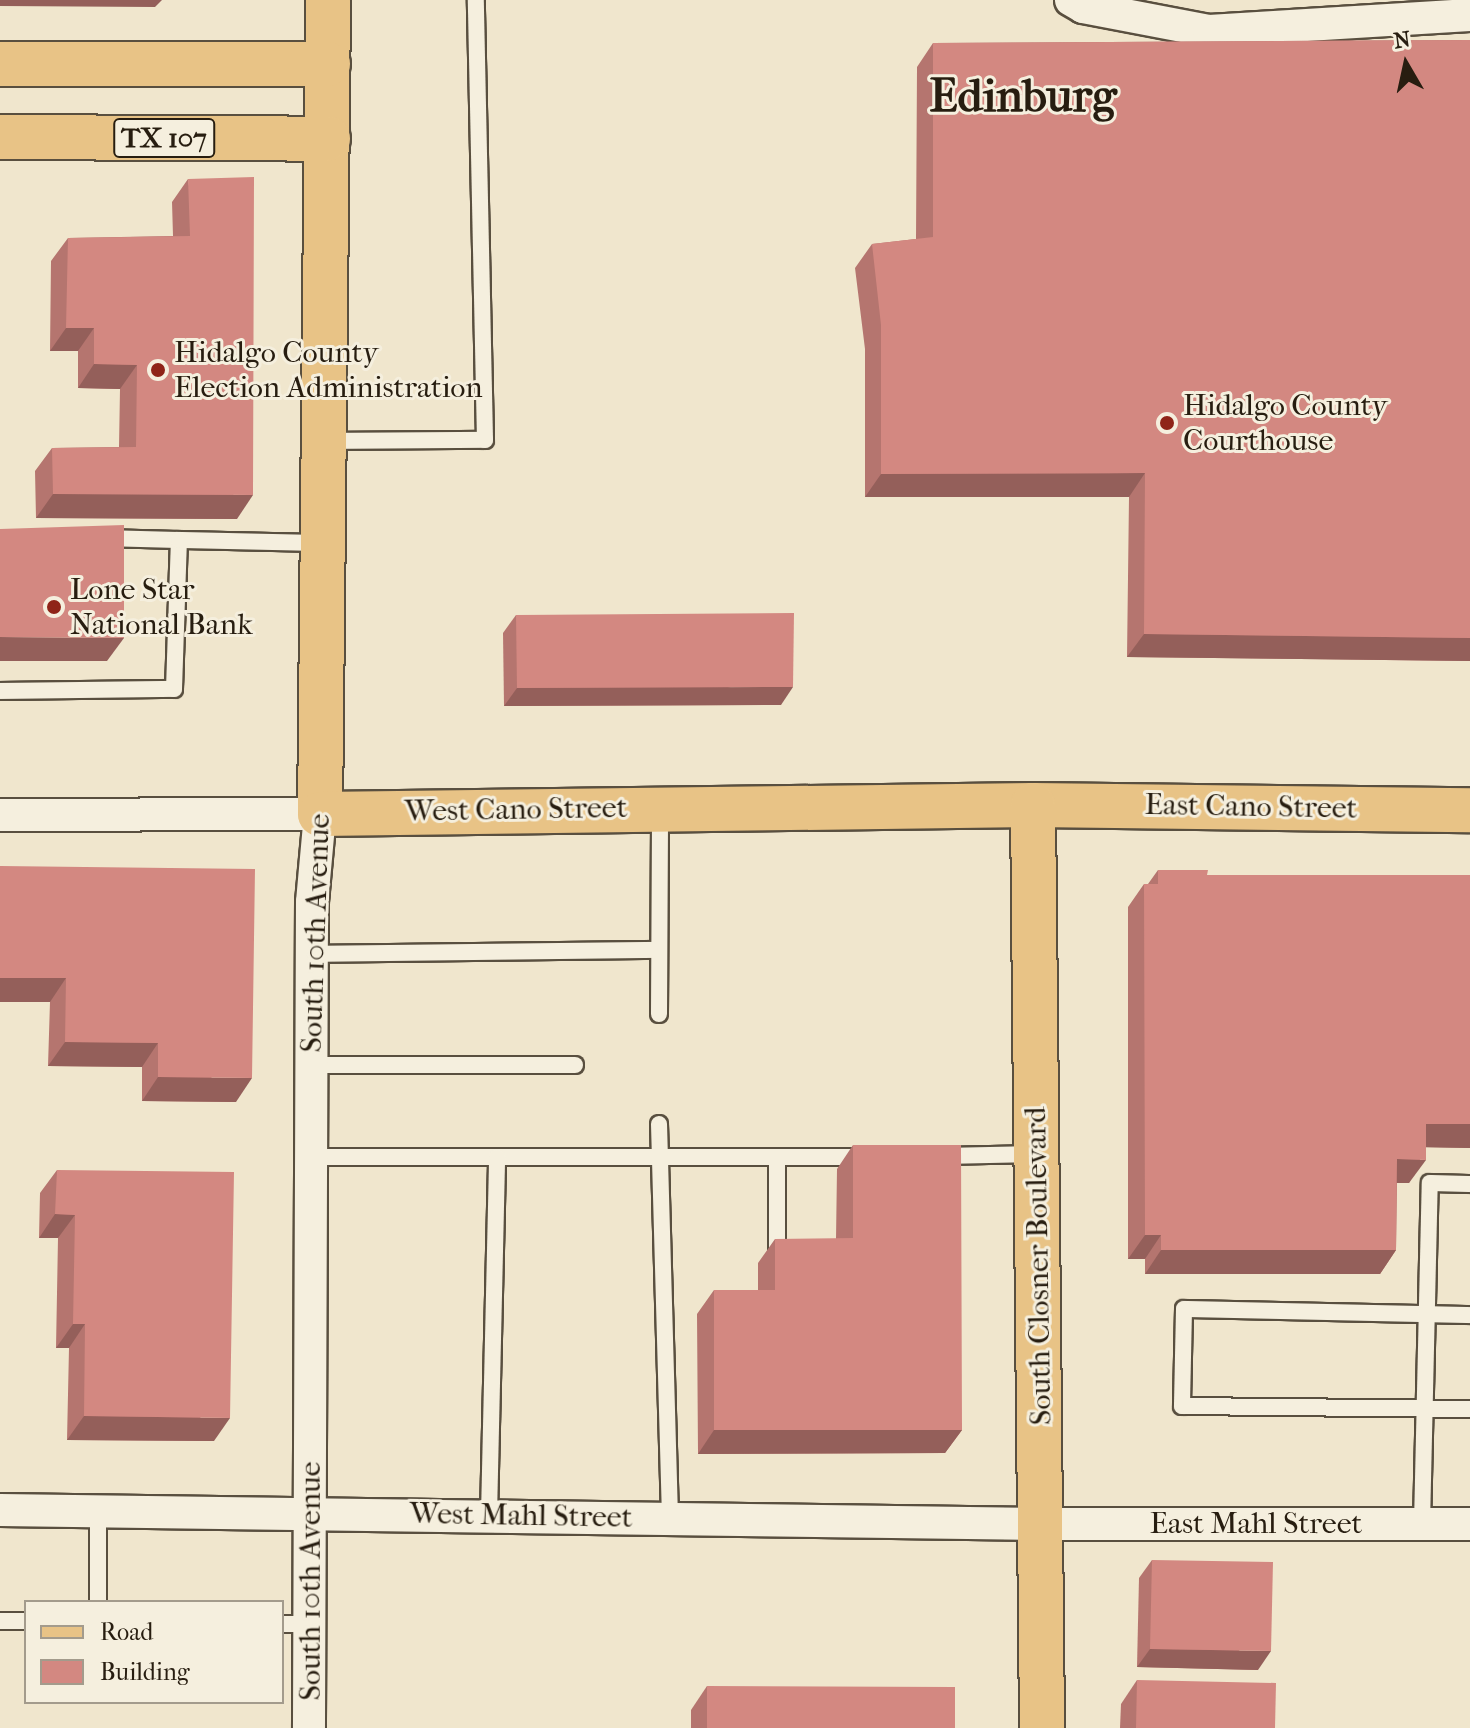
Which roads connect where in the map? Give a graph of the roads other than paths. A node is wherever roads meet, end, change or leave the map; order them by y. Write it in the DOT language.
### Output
graph roads {
  1 [pos="328,0"];
  2 [pos="476,0"];
  3 [pos="1071,0"];
  4 [pos="1470,15"];
  5 [pos="0,64"];
  6 [pos="328,64"];
  7 [pos="0,137"];
  8 [pos="328,139"];
  9 [pos="324,441"];
  10 [pos="89,538"];
  11 [pos="179,540"];
  12 [pos="323,543"];
  13 [pos="0,691"];
  14 [pos="1033,805"];
  15 [pos="660,807"];
  16 [pos="1470,810"];
  17 [pos="320,814"];
  18 [pos="0,815"];
  19 [pos="658,950"];
  20 [pos="311,954"];
  21 [pos="659,1014"];
  22 [pos="312,1065"];
  23 [pos="575,1065"];
  24 [pos="659,1124"];
  25 [pos="1037,1154"];
  26 [pos="930,1156"];
  27 [pos="312,1157"];
  28 [pos="497,1157"];
  29 [pos="884,1157"];
  30 [pos="662,1158"];
  31 [pos="777,1158"];
  32 [pos="1470,1184"];
  33 [pos="777,1259"];
  34 [pos="1426,1315"];
  35 [pos="1470,1315"];
  36 [pos="1425,1408"];
  37 [pos="1470,1409"];
  38 [pos="0,1510"];
  39 [pos="98,1511"];
  40 [pos="312,1513"];
  41 [pos="489,1515"];
  42 [pos="670,1518"];
  43 [pos="1042,1524"];
  44 [pos="1422,1524"];
  45 [pos="1470,1524"];
  46 [pos="98,1600"];
  47 [pos="0,1621"];
  48 [pos="24,1621"];
  49 [pos="296,1624"];
  50 [pos="309,1728"];
  51 [pos="1042,1728"];
  1 -- 6 [label="main road, South 10th Avenue"];
  2 -- 9 [label="lane"];
  3 -- 4 [label="street"];
  5 -- 6 [label="main road"];
  6 -- 8 [label="main road, South 10th Avenue"];
  7 -- 8 [label="main road, TX 107"];
  8 -- 9 [label="main road, South 10th Avenue"];
  9 -- 12 [label="main road, South 10th Avenue"];
  10 -- 11 [label="lane"];
  11 -- 12 [label="lane"];
  11 -- 13 [label="lane"];
  12 -- 17 [label="main road, South 10th Avenue"];
  14 -- 15 [label="main road, West Cano Street"];
  14 -- 16 [label="main road, East Cano Street"];
  14 -- 25 [label="main road, South Closner Boulevard"];
  15 -- 17 [label="main road, West Cano Street"];
  15 -- 19 [label="lane"];
  17 -- 18 [label="street, West Cano Street"];
  17 -- 20 [label="street, South 10th Avenue"];
  19 -- 20 [label="lane"];
  19 -- 21 [label="lane"];
  20 -- 22 [label="street, South 10th Avenue"];
  22 -- 23 [label="lane"];
  22 -- 27 [label="street, South 10th Avenue"];
  24 -- 30 [label="lane"];
  25 -- 26 [label="lane"];
  25 -- 43 [label="main road, South Closner Boulevard"];
  27 -- 28 [label="lane"];
  27 -- 40 [label="street, South 10th Avenue"];
  28 -- 30 [label="lane"];
  28 -- 41 [label="lane"];
  29 -- 31 [label="lane"];
  30 -- 31 [label="lane"];
  30 -- 42 [label="lane"];
  31 -- 33 [label="lane"];
  32 -- 34 [label="lane"];
  34 -- 35 [label="lane"];
  34 -- 36 [label="lane"];
  34 -- 36 [label="lane"];
  36 -- 37 [label="lane"];
  36 -- 44 [label="lane"];
  38 -- 39 [label="street, West Mahl Street"];
  39 -- 40 [label="street, West Mahl Street"];
  39 -- 46 [label="lane"];
  40 -- 41 [label="street, West Mahl Street"];
  40 -- 49 [label="street, South 10th Avenue"];
  41 -- 42 [label="street, West Mahl Street"];
  42 -- 43 [label="street, West Mahl Street"];
  43 -- 44 [label="street, East Mahl Street"];
  43 -- 51 [label="main road, South Closner Boulevard"];
  44 -- 45 [label="street, East Mahl Street"];
  47 -- 48 [label="lane"];
  49 -- 50 [label="street, South 10th Avenue"];
}
